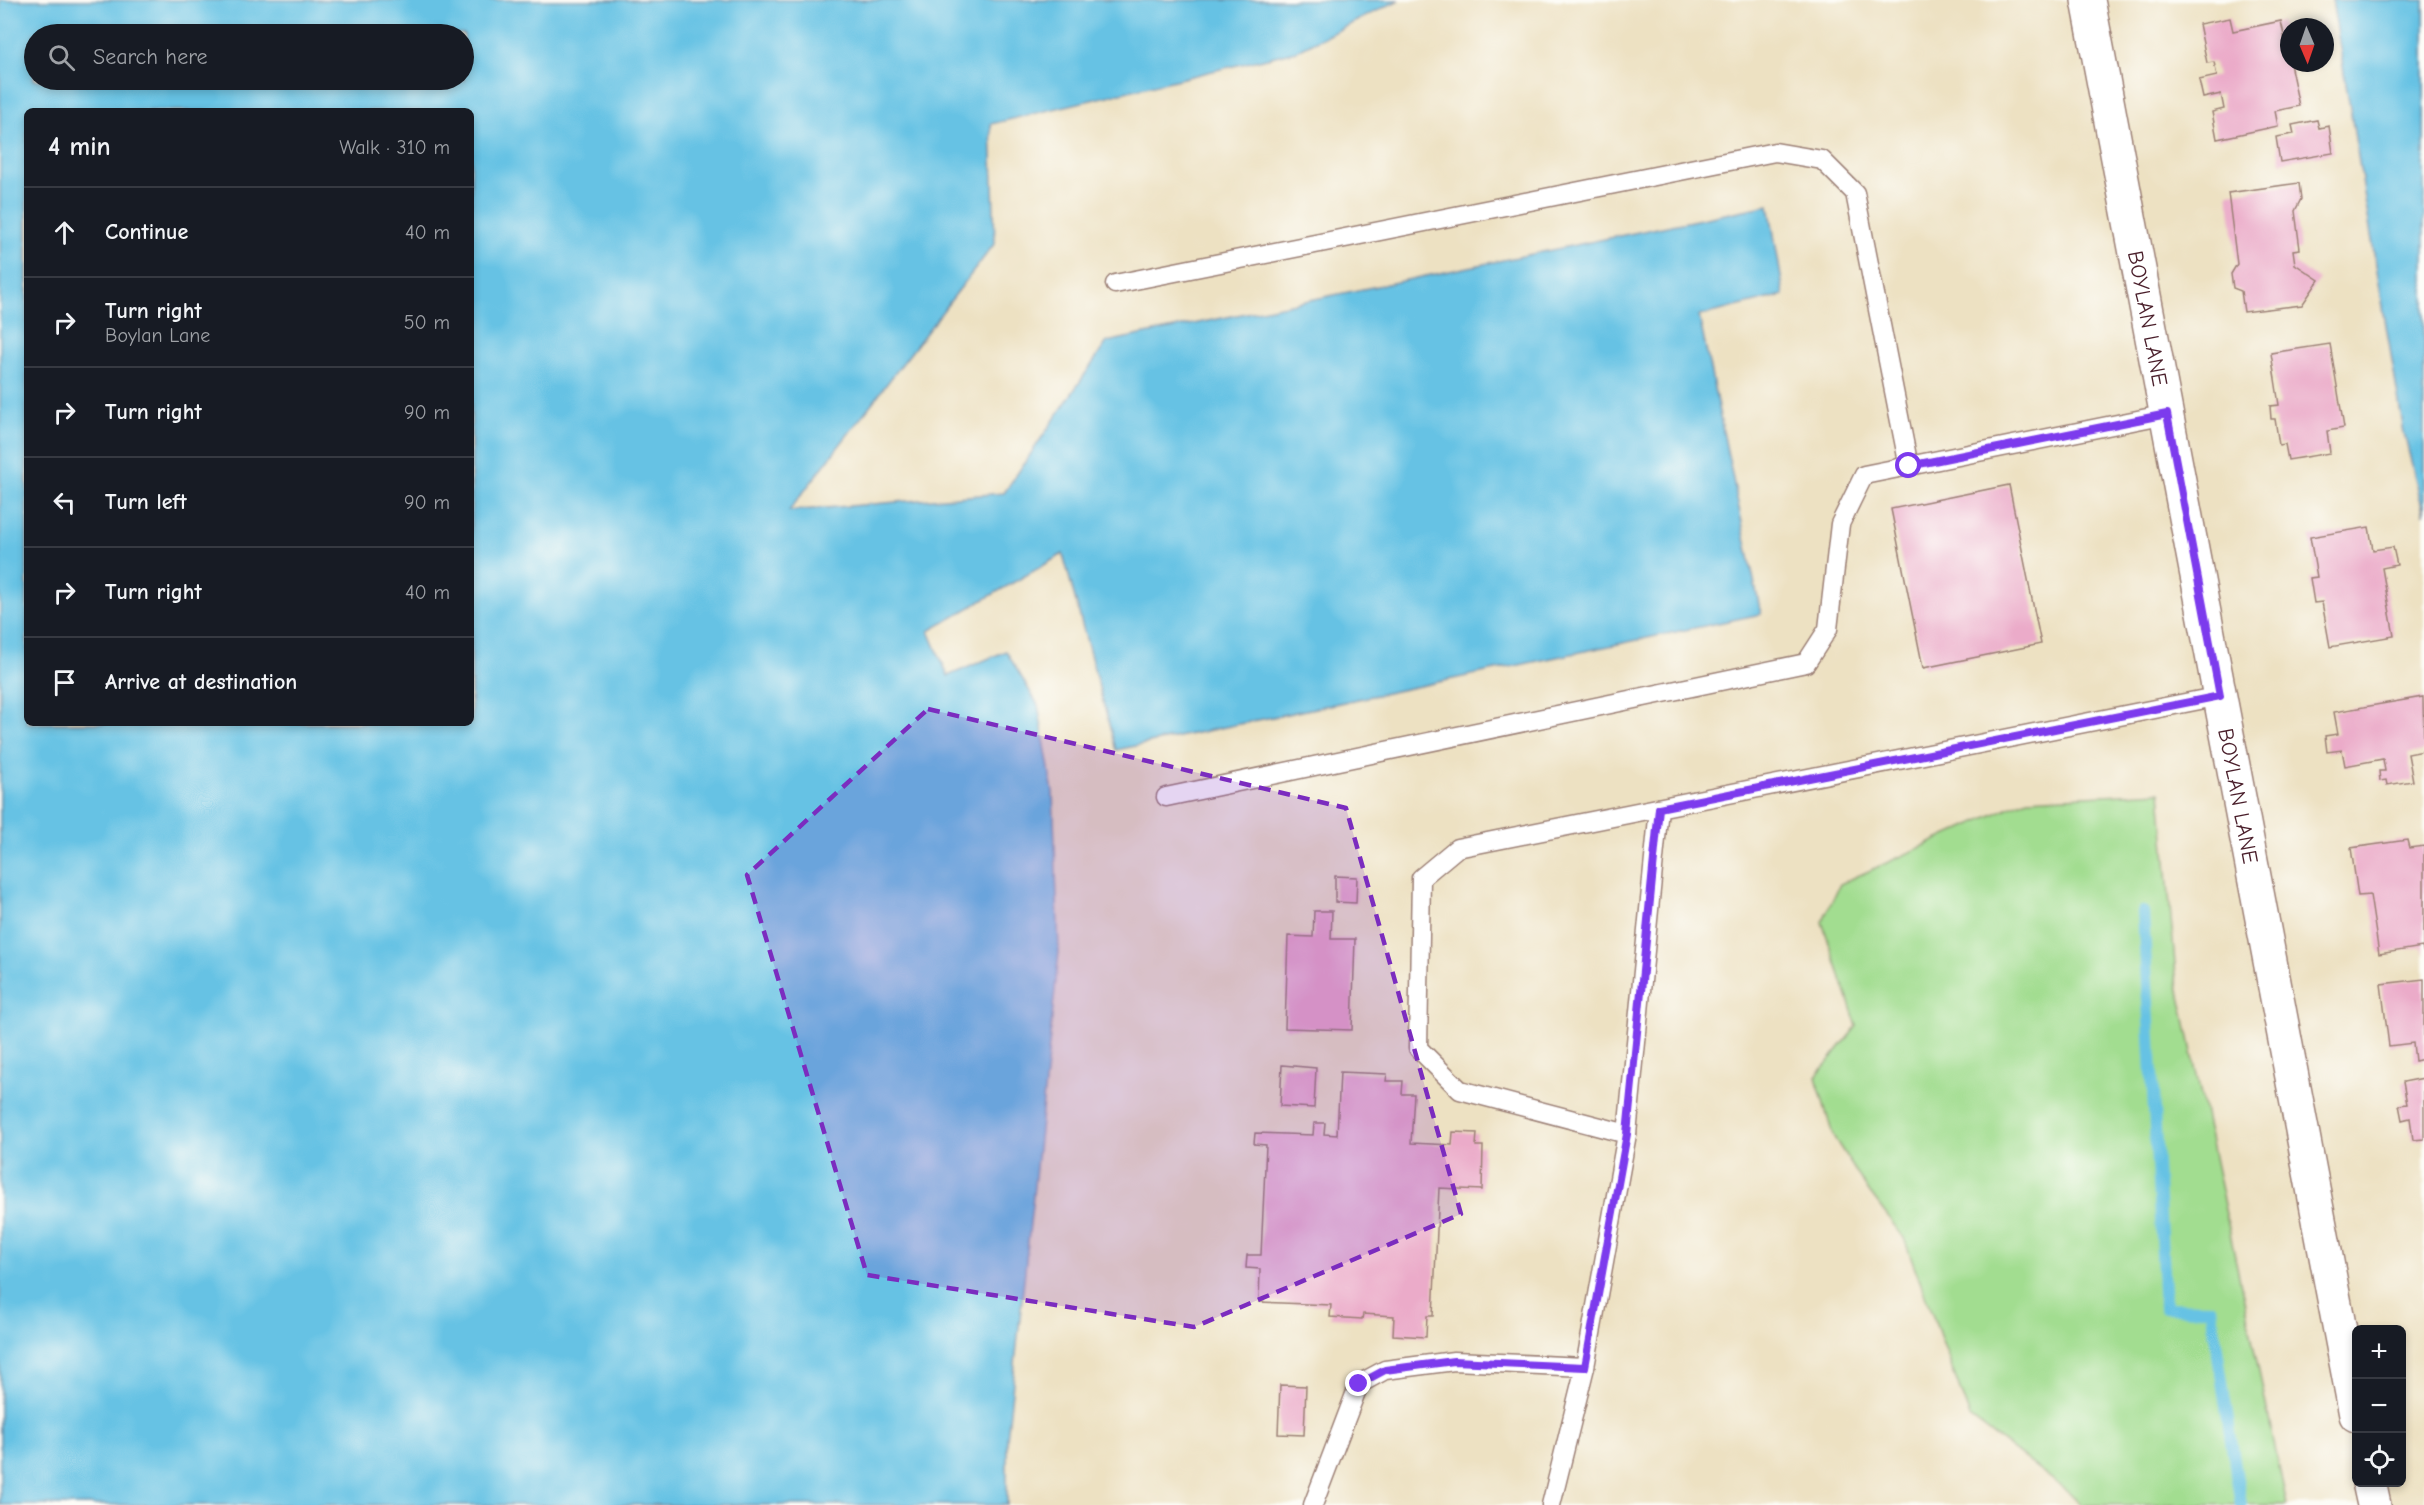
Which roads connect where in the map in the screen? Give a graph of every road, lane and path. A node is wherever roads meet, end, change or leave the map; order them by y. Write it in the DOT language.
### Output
graph roads {
  1 [pos="2088,0"];
  2 [pos="1115,284"];
  3 [pos="2167,414"];
  4 [pos="1909,466"];
  5 [pos="2220,696"];
  6 [pos="1166,797"];
  7 [pos="1659,808"];
  8 [pos="1627,1134"];
  9 [pos="1585,1367"];
  10 [pos="2352,1394"];
  11 [pos="2370,1487"];
  12 [pos="1313,1505"];
  13 [pos="1551,1505"];
  14 [pos="2374,1505"];
  1 -- 3 [label="street, BOYLAN LANE"];
  2 -- 4 [label="lane"];
  3 -- 4 [label="lane"];
  3 -- 5 [label="street, BOYLAN LANE"];
  4 -- 6 [label="lane"];
  5 -- 7 [label="lane"];
  5 -- 10 [label="street, BOYLAN LANE"];
  7 -- 8 [label="lane"];
  7 -- 8 [label="lane"];
  8 -- 9 [label="lane"];
  9 -- 12 [label="lane"];
  9 -- 13 [label="lane"];
  11 -- 14 [label="street"];
}
